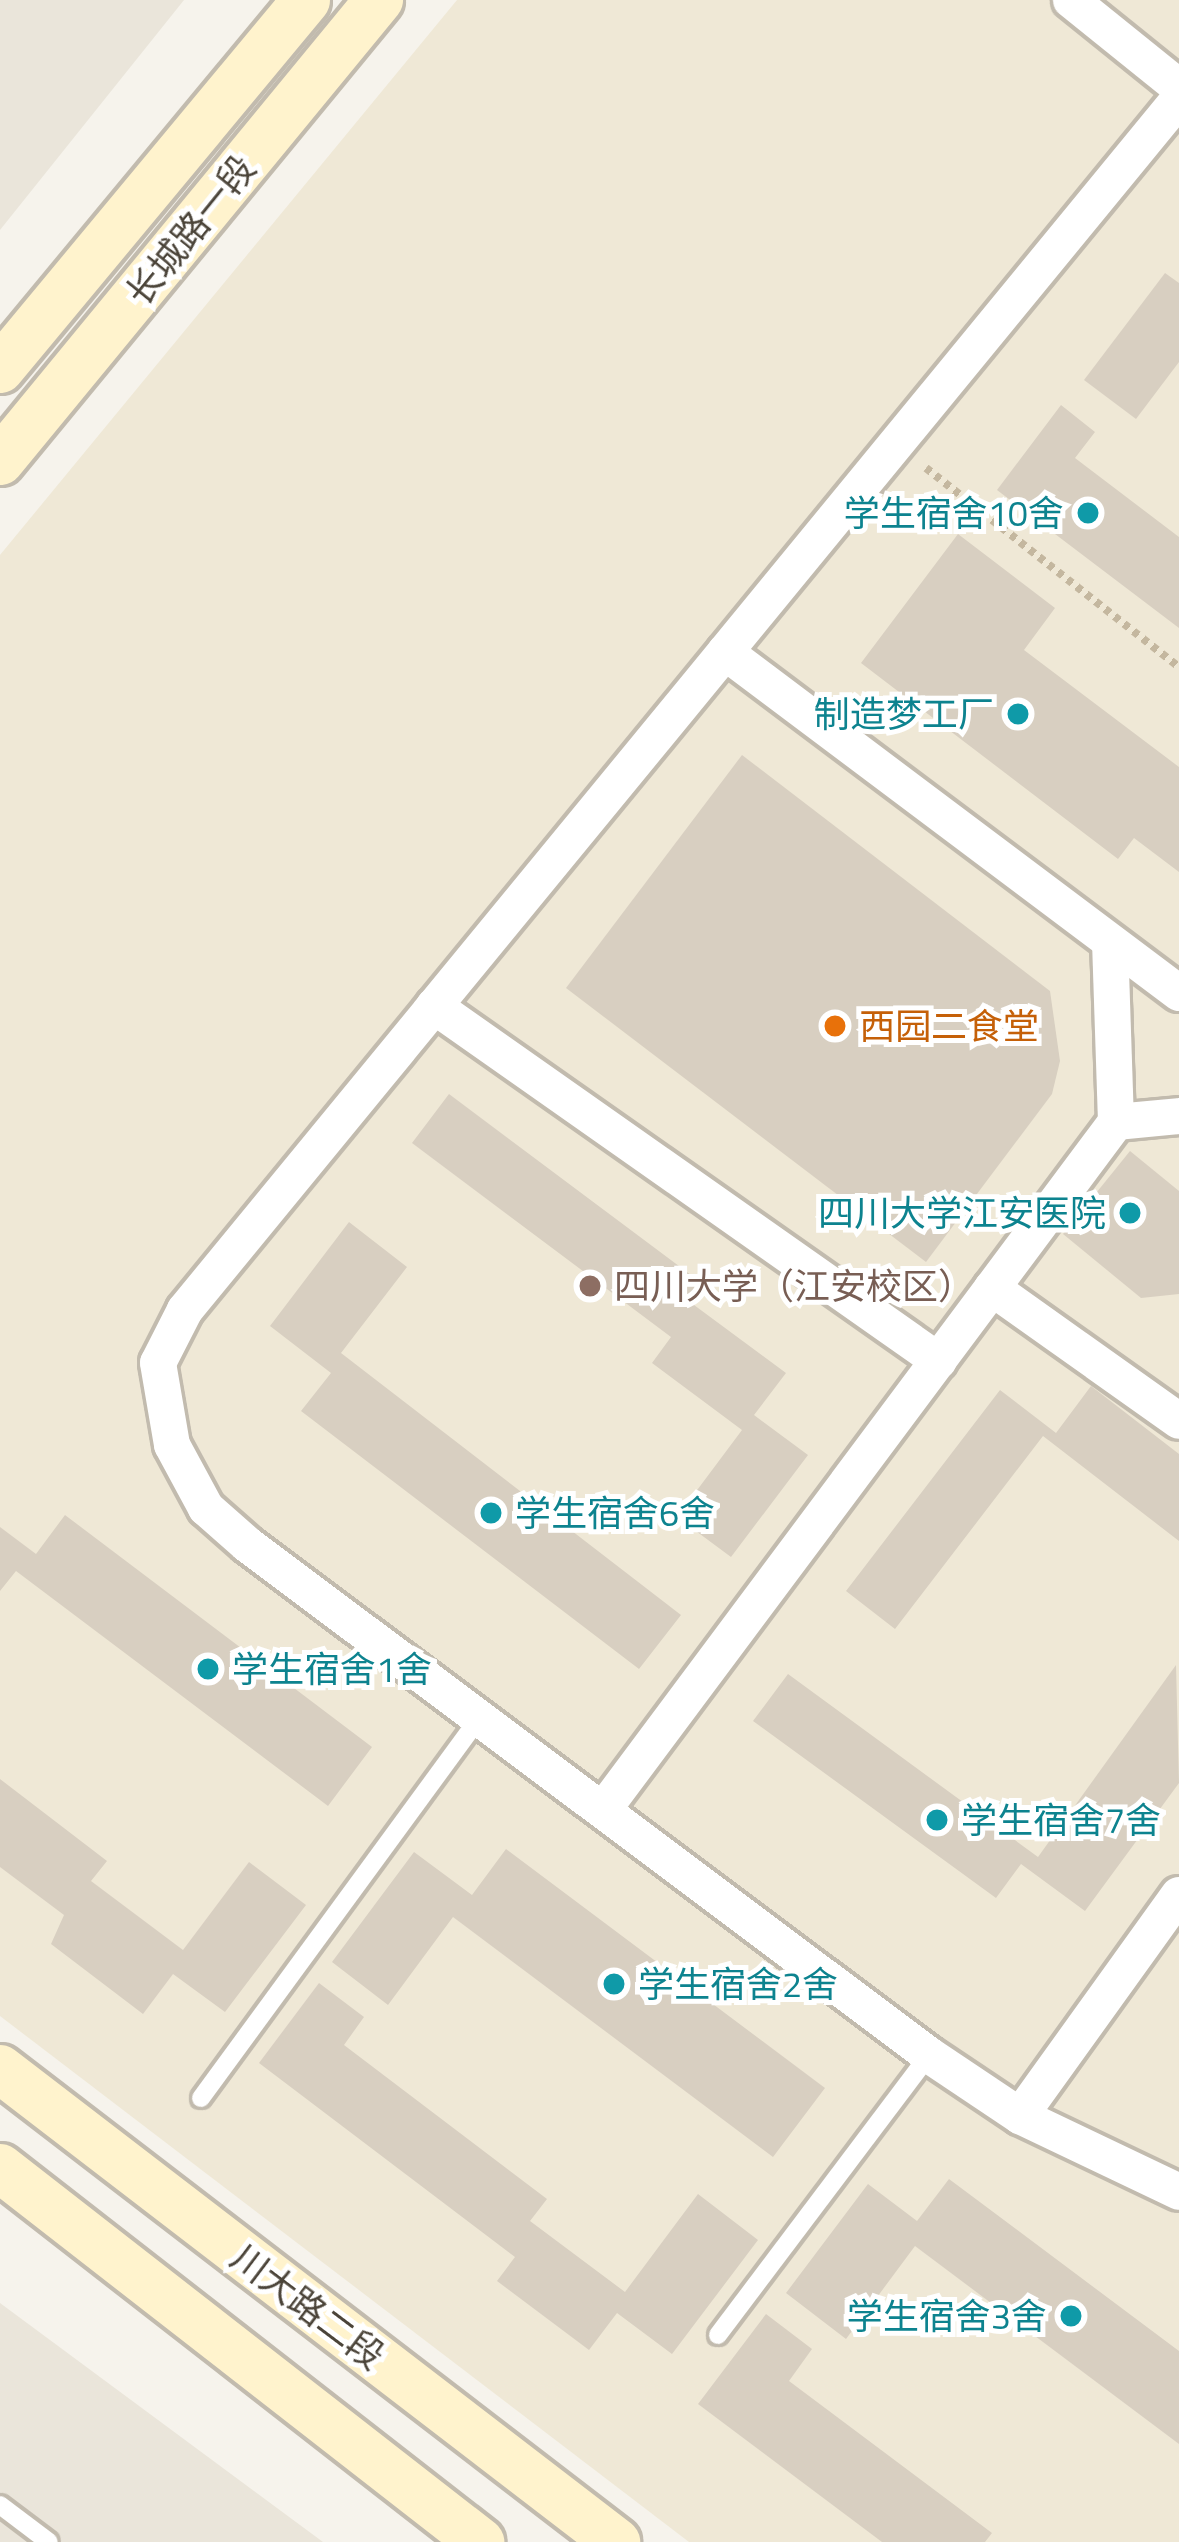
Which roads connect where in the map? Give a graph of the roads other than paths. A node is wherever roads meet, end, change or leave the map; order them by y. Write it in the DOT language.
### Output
graph roads {
  1 [pos="306,0"];
  2 [pos="379,0"];
  3 [pos="1071,0"];
  4 [pos="1179,87"];
  5 [pos="1179,99"];
  6 [pos="0,369"];
  7 [pos="0,460"];
  8 [pos="725,652"];
  9 [pos="1110,945"];
  10 [pos="1179,994"];
  11 [pos="434,1006"];
  12 [pos="1179,1116"];
  13 [pos="1116,1122"];
  14 [pos="992,1288"];
  15 [pos="939,1361"];
  16 [pos="1179,1421"];
  17 [pos="478,1720"];
  18 [pos="603,1810"];
  19 [pos="1179,1895"];
  20 [pos="929,2055"];
  21 [pos="0,2069"];
  22 [pos="201,2098"];
  23 [pos="1020,2116"];
  24 [pos="0,2168"];
  25 [pos="1179,2192"];
  26 [pos="718,2336"];
  27 [pos="0,2506"];
  28 [pos="49,2542"];
  29 [pos="480,2542"];
  30 [pos="616,2542"];
  1 -- 6 [label="main road, 长城路一段"];
  2 -- 7 [label="main road, 长城路一段"];
  3 -- 4 [label="street"];
  5 -- 8 [label="street"];
  8 -- 9 [label="street"];
  8 -- 11 [label="street"];
  9 -- 10 [label="street"];
  9 -- 13 [label="street"];
  11 -- 15 [label="street"];
  11 -- 17 [label="street"];
  12 -- 13 [label="street"];
  13 -- 14 [label="street"];
  14 -- 15 [label="street"];
  14 -- 16 [label="street"];
  15 -- 18 [label="street"];
  17 -- 18 [label="street"];
  17 -- 22 [label="lane"];
  18 -- 20 [label="street"];
  19 -- 23 [label="street"];
  20 -- 23 [label="street"];
  20 -- 26 [label="lane"];
  21 -- 30 [label="main road, 川大路二段"];
  23 -- 25 [label="street"];
  24 -- 29 [label="main road"];
  27 -- 28 [label="lane"];
}
